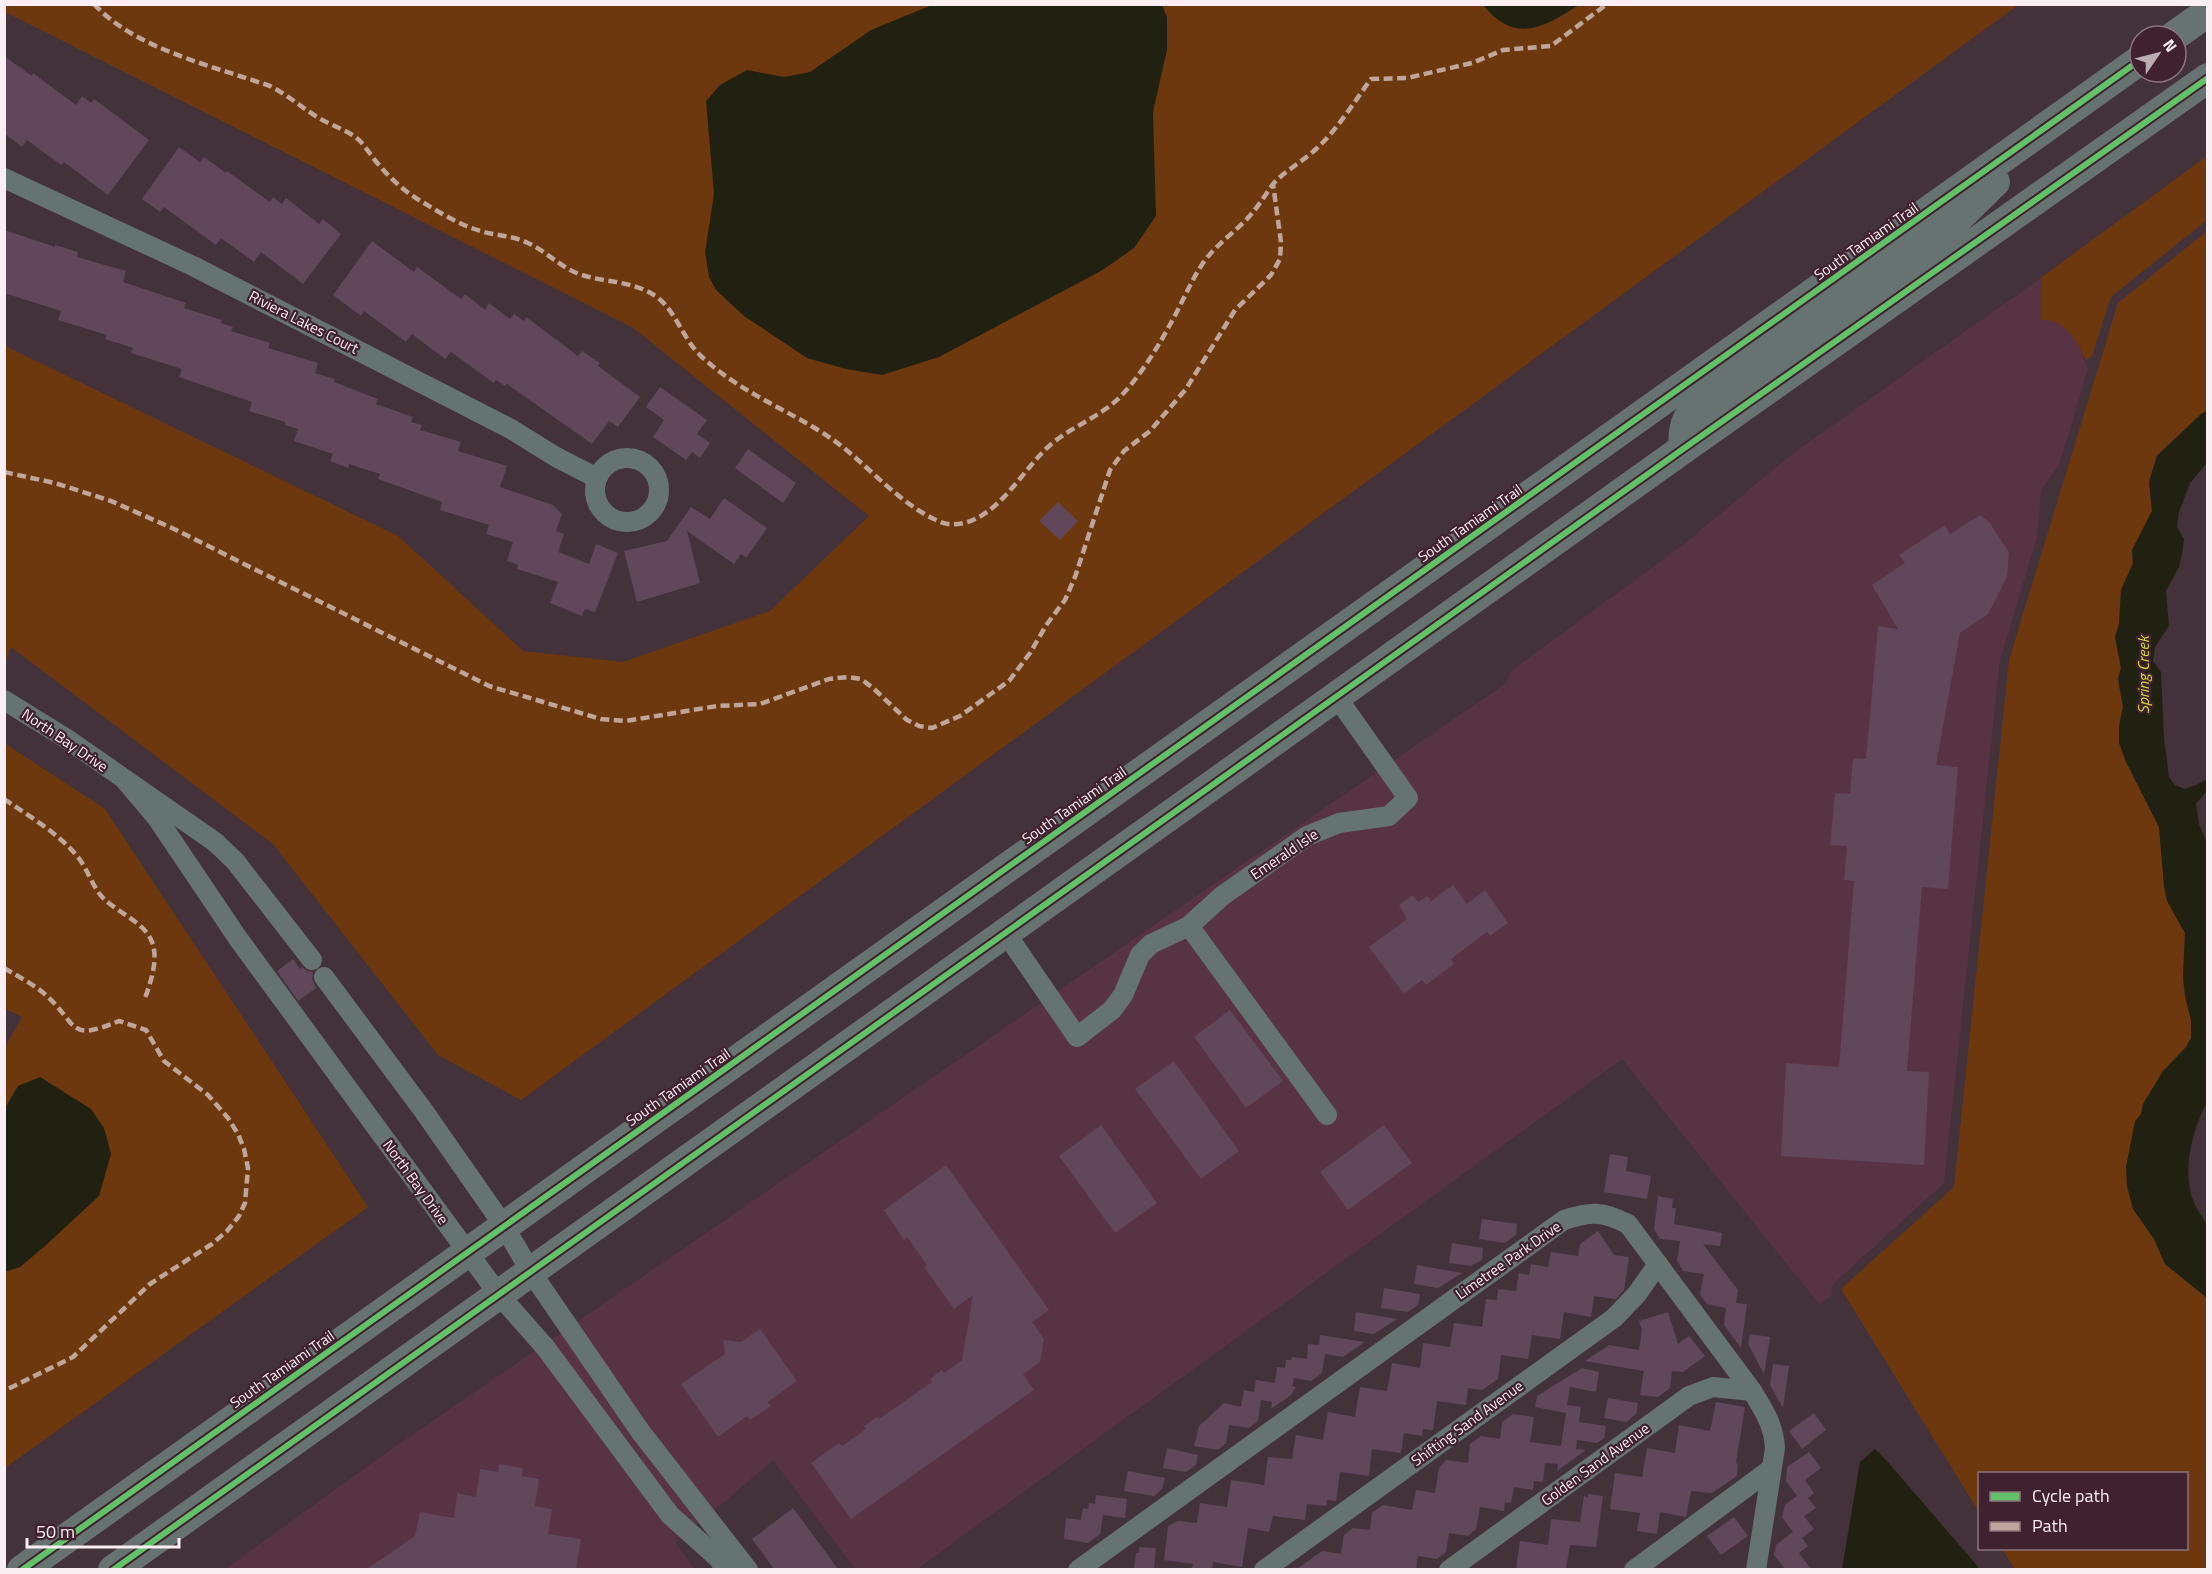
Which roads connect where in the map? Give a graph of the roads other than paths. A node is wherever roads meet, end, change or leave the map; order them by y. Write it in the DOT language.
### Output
graph roads {
  1 [pos="2208,12"];
  2 [pos="2188,26"];
  3 [pos="2128,69"];
  4 [pos="2204,80"];
  5 [pos="2069,111"];
  6 [pos="4,178"];
  7 [pos="1683,449"];
  8 [pos="597,478"];
  9 [pos="1336,696"];
  10 [pos="4,700"];
  11 [pos="124,780"];
  12 [pos="1189,926"];
  13 [pos="1005,932"];
  14 [pos="312,960"];
  15 [pos="324,977"];
  16 [pos="1327,1115"];
  17 [pos="504,1226"];
  18 [pos="467,1252"];
  19 [pos="1658,1264"];
  20 [pos="531,1272"];
  21 [pos="499,1295"];
  22 [pos="1752,1391"];
  23 [pos="1771,1469"];
  24 [pos="22,1569"];
  25 [pos="113,1569"];
  26 [pos="726,1569"];
  27 [pos="748,1569"];
  28 [pos="1078,1569"];
  29 [pos="1264,1569"];
  30 [pos="1449,1569"];
  31 [pos="1634,1569"];
  32 [pos="1756,1569"];
  1 -- 2 [label="main road"];
  3 -- 5 [label="main road, South Tamiami Trail"];
  4 -- 7 [label="main road"];
  5 -- 7 [label="main road"];
  5 -- 17 [label="main road, South Tamiami Trail"];
  6 -- 8 [label="street, Riviera Lakes Court"];
  7 -- 9 [label="main road"];
  9 -- 12 [label="street, Emerald Isle"];
  9 -- 13 [label="main road"];
  10 -- 11 [label="street, North Bay Drive"];
  11 -- 14 [label="street, North Bay Drive"];
  11 -- 18 [label="street, North Bay Drive"];
  12 -- 13 [label="street, Emerald Isle"];
  12 -- 16 [label="street"];
  13 -- 20 [label="main road"];
  15 -- 17 [label="street"];
  17 -- 18 [label="main road, South Tamiami Trail"];
  17 -- 20 [label="street"];
  18 -- 21 [label="street, North Bay Drive"];
  18 -- 24 [label="main road, South Tamiami Trail"];
  19 -- 22 [label="street, Limetree Park Drive"];
  19 -- 28 [label="street, Limetree Park Drive"];
  19 -- 29 [label="street, Shifting Sand Avenue"];
  20 -- 21 [label="main road"];
  20 -- 27 [label="street"];
  21 -- 25 [label="main road"];
  21 -- 26 [label="street, North Bay Drive"];
  22 -- 23 [label="street, Limetree Park Drive"];
  22 -- 30 [label="street, Golden Sand Avenue"];
  23 -- 31 [label="street"];
  23 -- 32 [label="street, Limetree Park Drive"];
}
